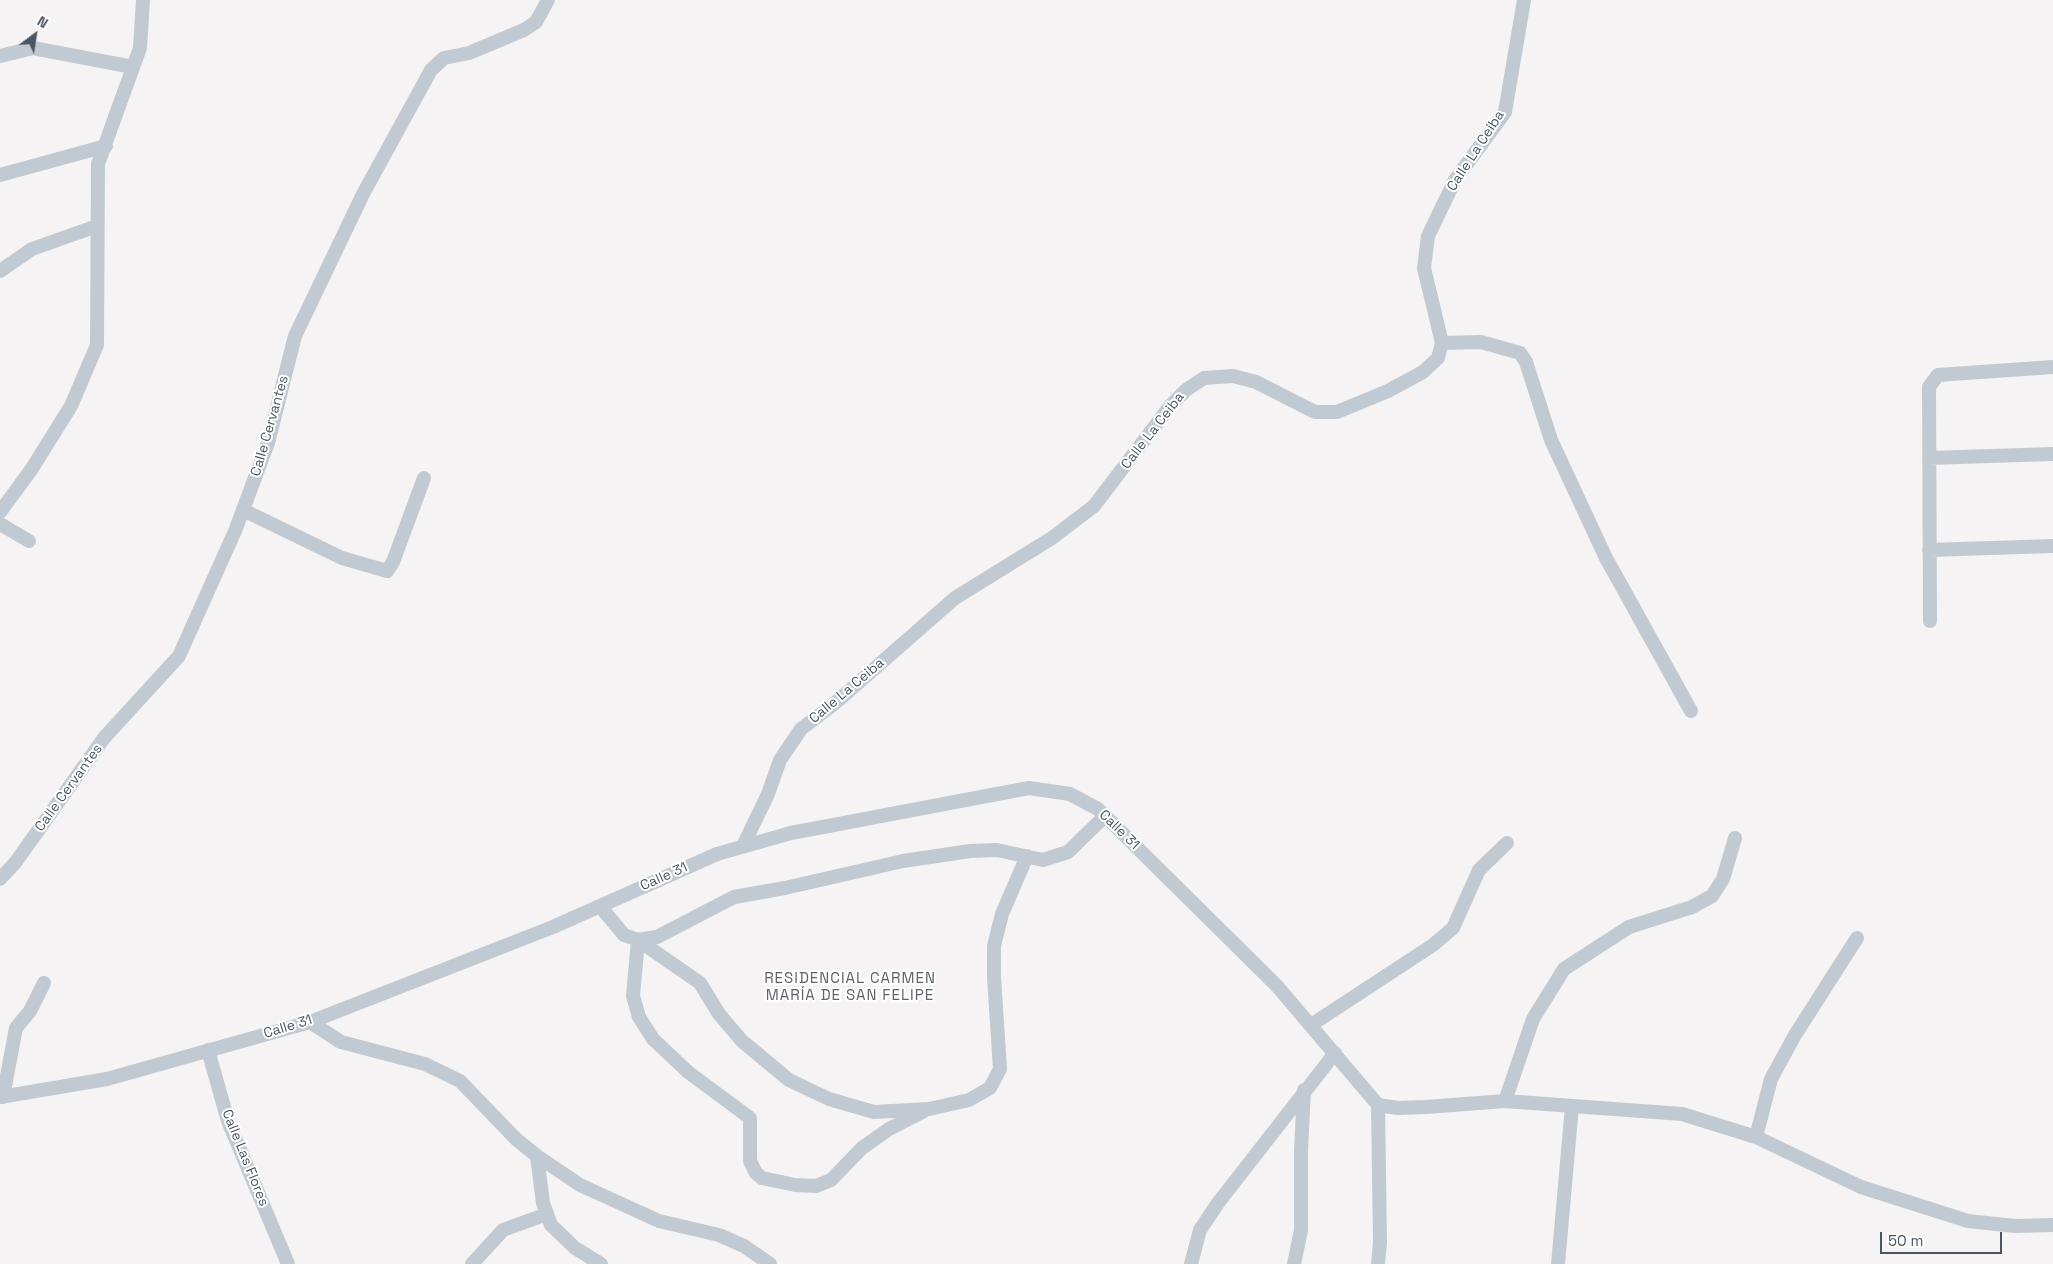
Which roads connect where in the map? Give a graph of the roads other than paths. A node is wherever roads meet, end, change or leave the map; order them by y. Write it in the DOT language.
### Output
graph roads {
  1 [pos="143,0"];
  2 [pos="548,0"];
  3 [pos="1524,0"];
  4 [pos="0,56"];
  5 [pos="133,67"];
  6 [pos="106,146"];
  7 [pos="0,175"];
  8 [pos="97,226"];
  9 [pos="0,271"];
  10 [pos="1442,342"];
  11 [pos="2053,367"];
  12 [pos="2053,454"];
  13 [pos="1929,458"];
  14 [pos="424,478"];
  15 [pos="243,510"];
  16 [pos="0,512"];
  17 [pos="0,524"];
  18 [pos="29,541"];
  19 [pos="2053,546"];
  20 [pos="1929,550"];
  21 [pos="1930,621"];
  22 [pos="1691,711"];
  23 [pos="1105,816"];
  24 [pos="1735,838"];
  25 [pos="1507,843"];
  26 [pos="743,846"];
  27 [pos="1027,856"];
  28 [pos="0,879"];
  29 [pos="600,906"];
  30 [pos="1857,938"];
  31 [pos="638,940"];
  32 [pos="44,983"];
  33 [pos="310,1022"];
  34 [pos="1311,1026"];
  35 [pos="208,1050"];
  36 [pos="1334,1053"];
  37 [pos="1304,1090"];
  38 [pos="1,1097"];
  39 [pos="1504,1101"];
  40 [pos="1378,1105"];
  41 [pos="1572,1106"];
  42 [pos="929,1109"];
  43 [pos="1756,1137"];
  44 [pos="537,1156"];
  45 [pos="547,1214"];
  46 [pos="2053,1225"];
  47 [pos="288,1264"];
  48 [pos="472,1264"];
  49 [pos="601,1264"];
  50 [pos="770,1264"];
  51 [pos="1191,1264"];
  52 [pos="1294,1264"];
  53 [pos="1378,1264"];
  54 [pos="1558,1264"];
  1 -- 5 [label="street"];
  2 -- 15 [label="street, Calle Cervantes"];
  3 -- 10 [label="street, Calle La Ceiba"];
  4 -- 5 [label="street"];
  5 -- 6 [label="street"];
  6 -- 7 [label="street"];
  6 -- 8 [label="street"];
  8 -- 9 [label="street"];
  8 -- 16 [label="street"];
  10 -- 22 [label="street"];
  10 -- 26 [label="street, Calle La Ceiba"];
  11 -- 13 [label="street"];
  12 -- 13 [label="street"];
  13 -- 20 [label="street"];
  14 -- 15 [label="street"];
  15 -- 28 [label="street, Calle Cervantes"];
  17 -- 18 [label="street"];
  19 -- 20 [label="street"];
  20 -- 21 [label="street"];
  23 -- 26 [label="street, Calle 31"];
  23 -- 27 [label="street"];
  23 -- 34 [label="street, Calle 31"];
  24 -- 39 [label="street"];
  25 -- 34 [label="street"];
  26 -- 29 [label="street, Calle 31"];
  27 -- 31 [label="street"];
  27 -- 42 [label="street"];
  29 -- 31 [label="street"];
  29 -- 33 [label="street, Calle 31"];
  30 -- 43 [label="street"];
  31 -- 42 [label="street"];
  31 -- 42 [label="street"];
  32 -- 38 [label="street"];
  33 -- 35 [label="street, Calle 31"];
  33 -- 44 [label="street"];
  34 -- 36 [label="street, Calle 31"];
  35 -- 38 [label="street, Calle 31"];
  35 -- 47 [label="street, Calle Las Flores"];
  36 -- 37 [label="street"];
  36 -- 40 [label="street, Calle 31"];
  37 -- 51 [label="street"];
  37 -- 52 [label="street"];
  39 -- 40 [label="street"];
  39 -- 41 [label="street"];
  40 -- 53 [label="street"];
  41 -- 43 [label="street"];
  41 -- 54 [label="street"];
  43 -- 46 [label="street"];
  44 -- 45 [label="street"];
  44 -- 50 [label="street"];
  45 -- 48 [label="street"];
  45 -- 49 [label="street"];
}
